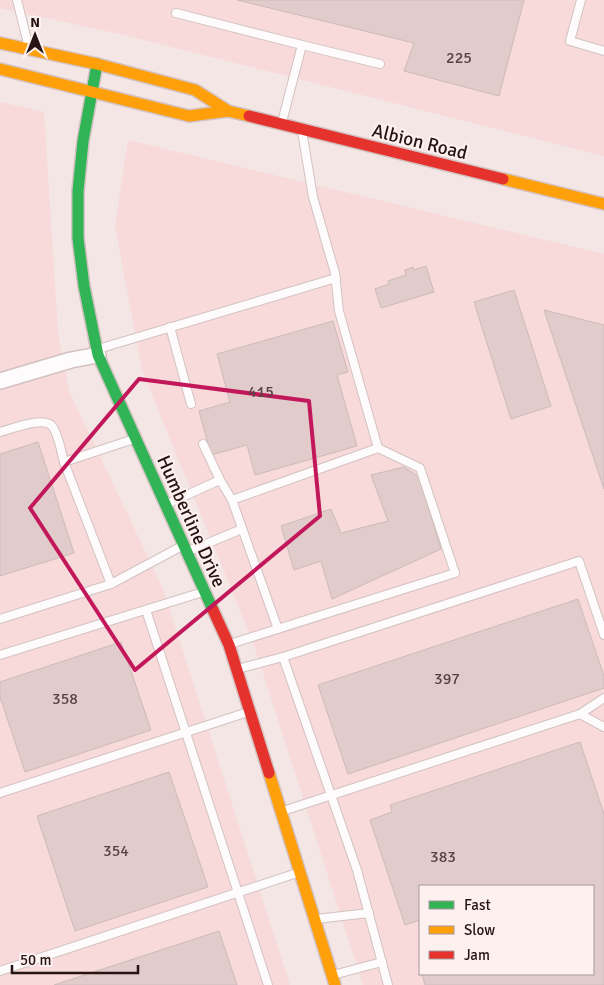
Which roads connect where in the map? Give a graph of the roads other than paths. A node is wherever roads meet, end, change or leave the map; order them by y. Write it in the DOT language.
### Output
graph roads {
  1 [pos="16,0"];
  2 [pos="581,0"];
  3 [pos="176,13"];
  4 [pos="0,43"];
  5 [pos="302,45"];
  6 [pos="29,50"];
  7 [pos="604,51"];
  8 [pos="97,64"];
  9 [pos="380,64"];
  10 [pos="0,69"];
  11 [pos="91,90"];
  12 [pos="228,111"];
  13 [pos="281,124"];
  14 [pos="302,129"];
  15 [pos="603,202"];
  16 [pos="336,278"];
  17 [pos="170,327"];
  18 [pos="97,352"];
  19 [pos="0,382"];
  20 [pos="191,404"];
  21 [pos="0,432"];
  22 [pos="136,438"];
  23 [pos="204,444"];
  24 [pos="378,448"];
  25 [pos="64,462"];
  26 [pos="220,480"];
  27 [pos="232,500"];
  28 [pos="166,504"];
  29 [pos="242,529"];
  30 [pos="185,548"];
  31 [pos="111,584"];
  32 [pos="205,591"];
  33 [pos="146,610"];
  34 [pos="0,619"];
  35 [pos="278,629"];
  36 [pos="604,635"];
  37 [pos="228,645"];
  38 [pos="0,655"];
  39 [pos="284,657"];
  40 [pos="236,670"];
  41 [pos="604,698"];
  42 [pos="249,712"];
  43 [pos="580,714"];
  44 [pos="604,727"];
  45 [pos="186,732"];
  46 [pos="0,793"];
  47 [pos="332,796"];
  48 [pos="280,812"];
  49 [pos="299,872"];
  50 [pos="238,892"];
  51 [pos="369,913"];
  52 [pos="314,919"];
  53 [pos="382,962"];
  54 [pos="0,971"];
  55 [pos="333,980"];
  56 [pos="268,985"];
  57 [pos="388,985"];
  1 -- 6 [label="lane"];
  2 -- 7 [label="lane"];
  3 -- 5 [label="lane"];
  4 -- 6 [label="street, Albion Road"];
  5 -- 9 [label="lane"];
  5 -- 13 [label="lane"];
  6 -- 8 [label="street, Albion Road"];
  8 -- 11 [label="street, Humberline Drive"];
  8 -- 12 [label="street, Albion Road"];
  10 -- 11 [label="street, Albion Road"];
  11 -- 12 [label="street, Albion Road"];
  11 -- 18 [label="street, Humberline Drive"];
  12 -- 13 [label="street, Albion Road"];
  13 -- 14 [label="street, Albion Road"];
  14 -- 15 [label="street, Albion Road"];
  14 -- 16 [label="lane"];
  16 -- 17 [label="lane"];
  16 -- 24 [label="lane"];
  17 -- 18 [label="lane"];
  17 -- 20 [label="lane"];
  18 -- 19 [label="street"];
  18 -- 22 [label="street, Humberline Drive"];
  21 -- 25 [label="lane"];
  22 -- 25 [label="lane"];
  22 -- 28 [label="street, Humberline Drive"];
  23 -- 26 [label="lane"];
  24 -- 27 [label="lane"];
  24 -- 35 [label="lane"];
  25 -- 31 [label="lane"];
  26 -- 27 [label="lane"];
  26 -- 28 [label="lane"];
  27 -- 29 [label="lane"];
  28 -- 30 [label="street, Humberline Drive"];
  29 -- 30 [label="lane"];
  29 -- 35 [label="lane"];
  30 -- 31 [label="lane"];
  30 -- 32 [label="street, Humberline Drive"];
  31 -- 34 [label="lane"];
  32 -- 33 [label="lane"];
  32 -- 37 [label="street, Humberline Drive"];
  33 -- 38 [label="lane"];
  33 -- 45 [label="lane"];
  35 -- 37 [label="lane"];
  36 -- 39 [label="lane"];
  37 -- 40 [label="street, Humberline Drive"];
  39 -- 40 [label="lane"];
  39 -- 47 [label="lane"];
  40 -- 42 [label="street, Humberline Drive"];
  41 -- 43 [label="lane"];
  42 -- 45 [label="lane"];
  42 -- 48 [label="street, Humberline Drive"];
  43 -- 44 [label="lane"];
  43 -- 47 [label="lane"];
  45 -- 46 [label="lane"];
  45 -- 50 [label="lane"];
  47 -- 48 [label="lane"];
  47 -- 51 [label="lane"];
  48 -- 49 [label="street, Humberline Drive"];
  49 -- 50 [label="lane"];
  49 -- 52 [label="street, Humberline Drive"];
  50 -- 54 [label="lane"];
  50 -- 56 [label="lane"];
  51 -- 52 [label="lane"];
  51 -- 53 [label="lane"];
  52 -- 55 [label="street, Humberline Drive"];
  53 -- 55 [label="lane"];
  53 -- 57 [label="lane"];
}
